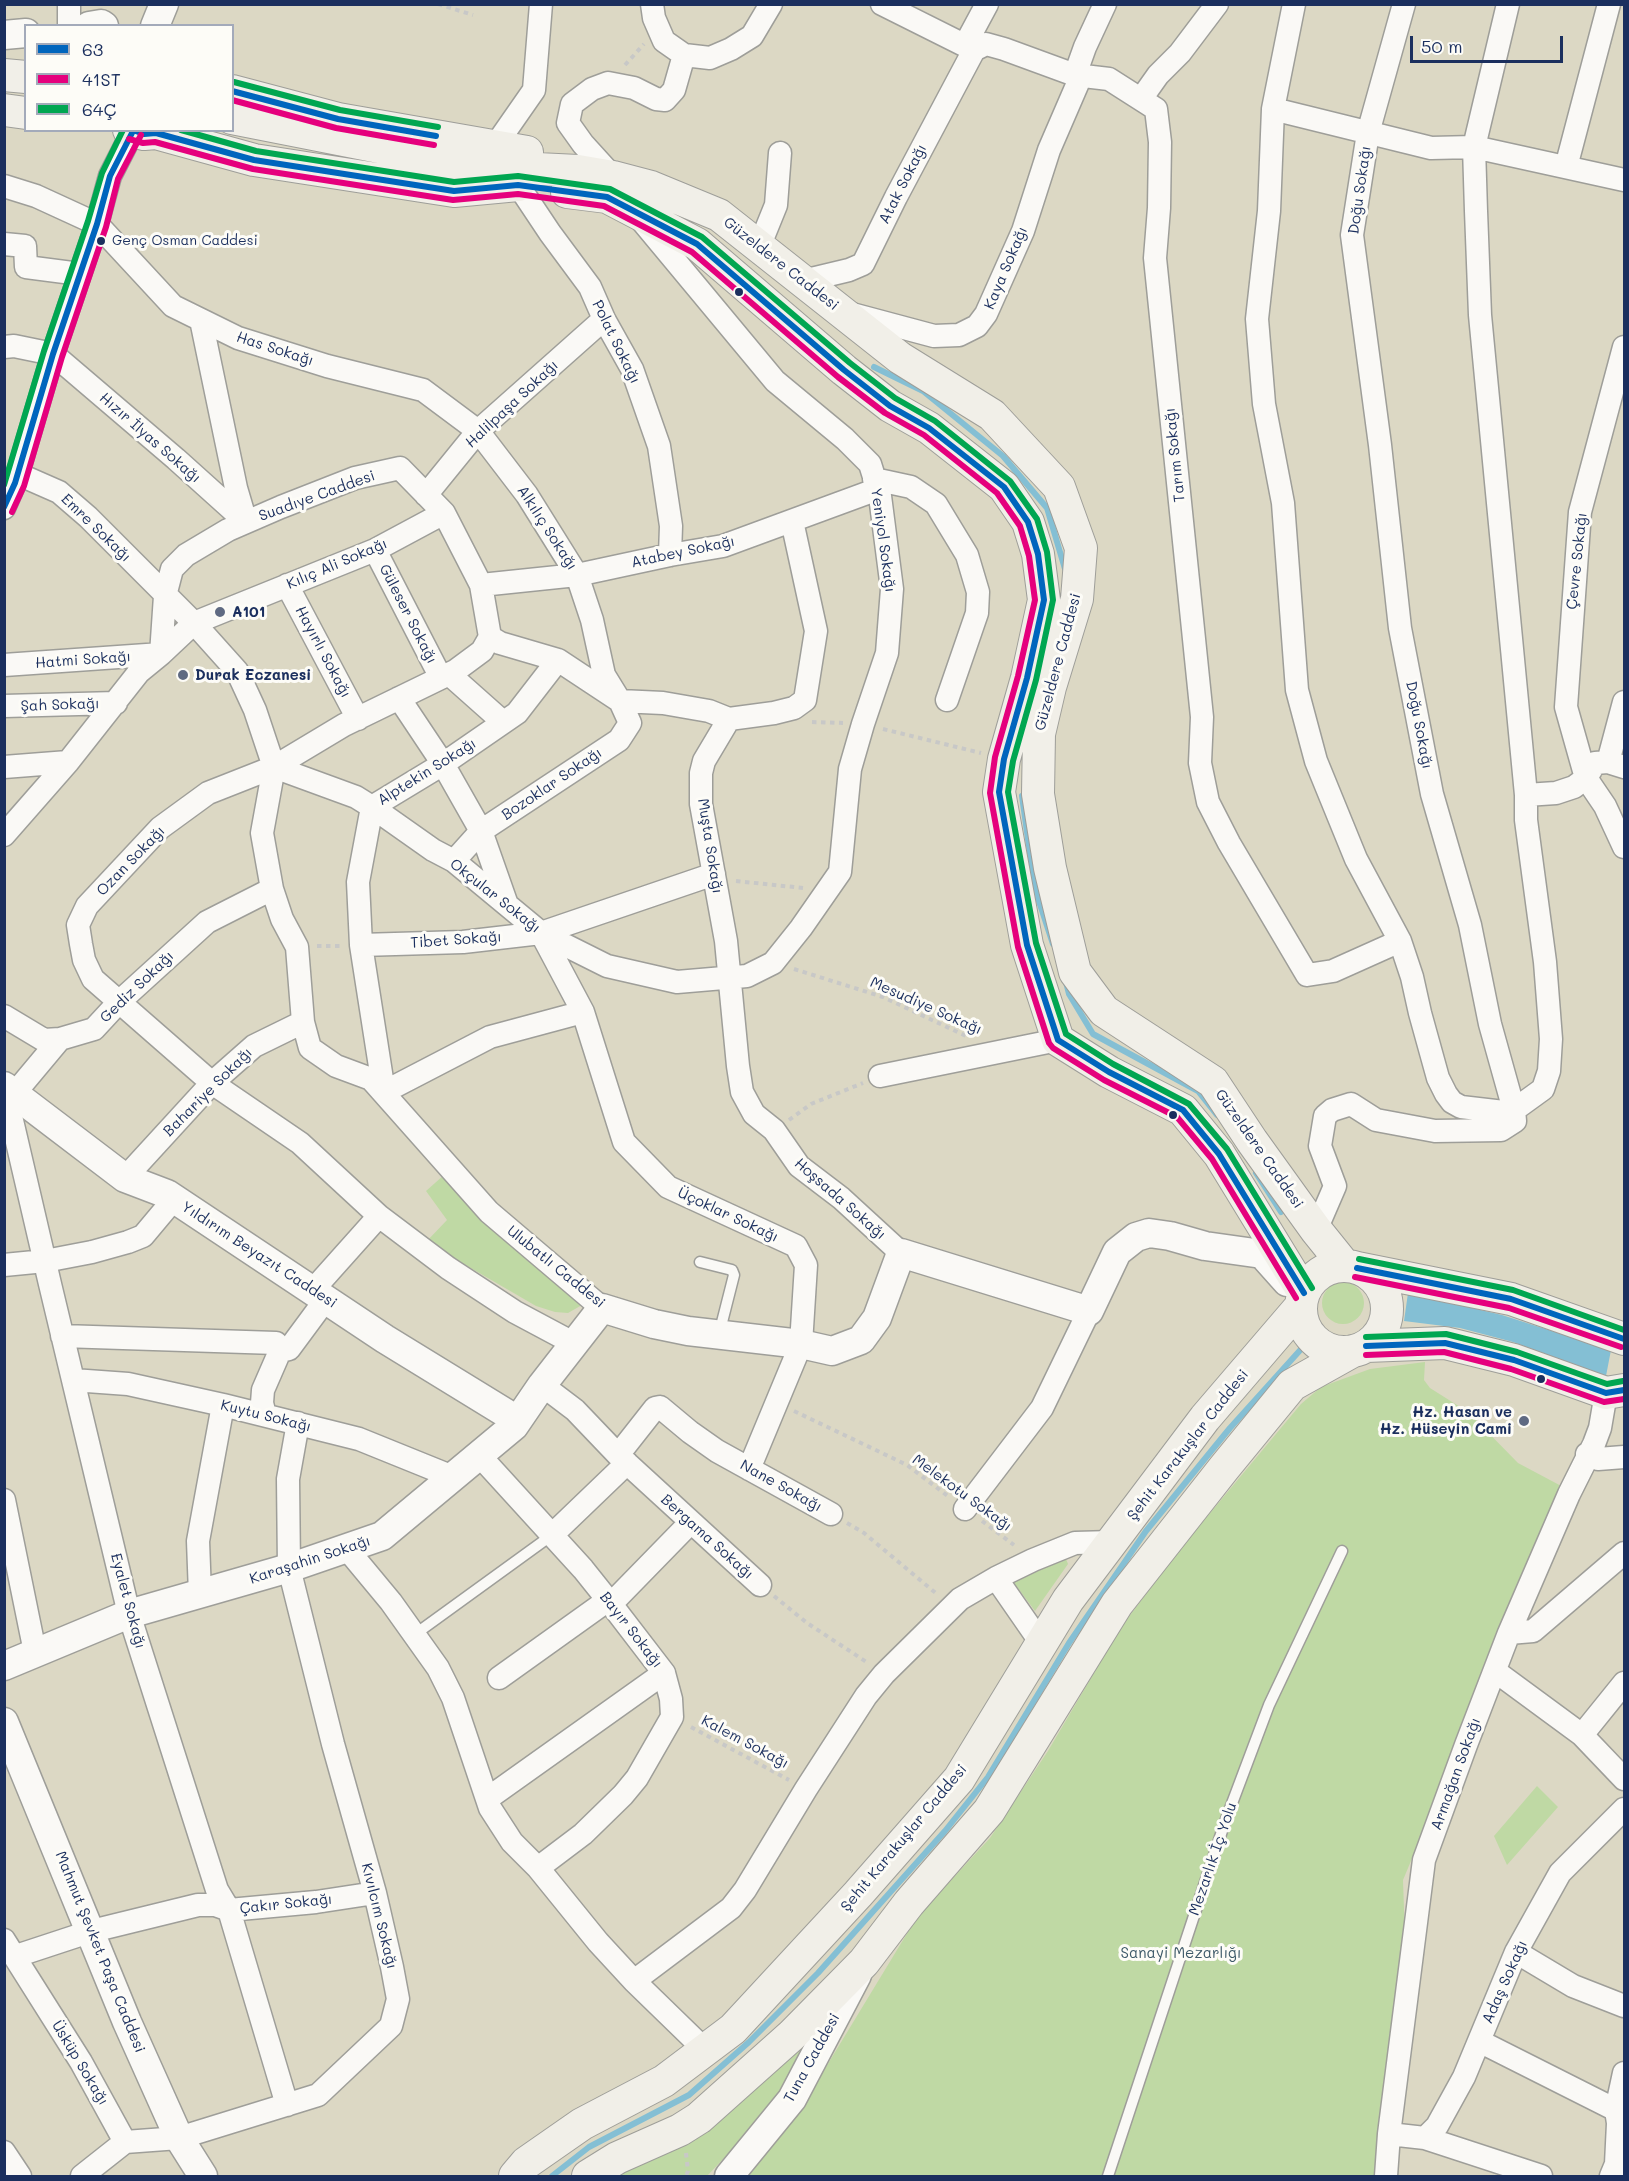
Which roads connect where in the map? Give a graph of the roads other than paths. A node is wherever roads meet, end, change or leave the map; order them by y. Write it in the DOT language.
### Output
graph roads {
  1 [pos="69,4"];
  2 [pos="164,4"];
  3 [pos="541,4"];
  4 [pos="652,4"];
  5 [pos="771,4"];
  6 [pos="882,4"];
  7 [pos="987,4"];
  8 [pos="1105,4"];
  9 [pos="1217,4"];
  10 [pos="1294,4"];
  11 [pos="1404,4"];
  12 [pos="1508,4"];
  13 [pos="1609,4"];
  14 [pos="69,24"];
  15 [pos="156,24"];
  16 [pos="24,33"];
  17 [pos="4,35"];
  18 [pos="970,48"];
  19 [pos="684,55"];
  20 [pos="4,75"];
  21 [pos="1078,76"];
  22 [pos="24,77"];
  23 [pos="4,91"];
  24 [pos="234,92"];
  25 [pos="24,93"];
  26 [pos="1141,99"];
  27 [pos="1273,109"];
  28 [pos="4,110"];
  29 [pos="24,113"];
  30 [pos="234,118"];
  31 [pos="234,131"];
  32 [pos="141,132"];
  33 [pos="146,132"];
  34 [pos="1368,133"];
  35 [pos="495,146"];
  36 [pos="1474,147"];
  37 [pos="780,153"];
  38 [pos="1566,167"];
  39 [pos="578,171"];
  40 [pos="613,177"];
  41 [pos="1624,180"];
  42 [pos="518,185"];
  43 [pos="4,186"];
  44 [pos="633,211"];
  45 [pos="97,224"];
  46 [pos="4,244"];
  47 [pos="759,247"];
  48 [pos="80,274"];
  49 [pos="803,281"];
  50 [pos="841,311"];
  51 [pos="604,319"];
  52 [pos="201,320"];
  53 [pos="4,347"];
  54 [pos="1624,347"];
  55 [pos="53,354"];
  56 [pos="478,432"];
  57 [pos="13,478"];
  58 [pos="876,484"];
  59 [pos="426,495"];
  60 [pos="4,508"];
  61 [pos="444,513"];
  62 [pos="792,521"];
  63 [pos="246,522"];
  64 [pos="375,550"];
  65 [pos="670,555"];
  66 [pos="577,575"];
  67 [pos="479,582"];
  68 [pos="287,585"];
  69 [pos="165,596"];
  70 [pos="194,623"];
  71 [pos="490,638"];
  72 [pos="161,654"];
  73 [pos="558,660"];
  74 [pos="4,665"];
  75 [pos="445,676"];
  76 [pos="399,699"];
  77 [pos="948,700"];
  78 [pos="620,701"];
  79 [pos="1624,702"];
  80 [pos="116,703"];
  81 [pos="4,706"];
  82 [pos="358,719"];
  83 [pos="729,720"];
  84 [pos="503,722"];
  85 [pos="68,762"];
  86 [pos="443,764"];
  87 [pos="1616,764"];
  88 [pos="4,767"];
  89 [pos="274,767"];
  90 [pos="1586,778"];
  91 [pos="999,792"];
  92 [pos="1038,794"];
  93 [pos="1526,795"];
  94 [pos="372,807"];
  95 [pos="481,831"];
  96 [pos="4,835"];
  97 [pos="1624,847"];
  98 [pos="454,861"];
  99 [pos="714,877"];
  100 [pos="272,889"];
  101 [pos="506,902"];
  102 [pos="541,933"];
  103 [pos="1400,941"];
  104 [pos="361,945"];
  105 [pos="731,978"];
  106 [pos="118,1002"];
  107 [pos="583,1012"];
  108 [pos="4,1016"];
  109 [pos="303,1022"];
  110 [pos="60,1038"];
  111 [pos="1058,1040"];
  112 [pos="880,1076"];
  113 [pos="213,1083"];
  114 [pos="9,1090"];
  115 [pos="384,1092"];
  116 [pos="1514,1110"];
  117 [pos="10,1132"];
  118 [pos="124,1178"];
  119 [pos="174,1199"];
  120 [pos="379,1216"];
  121 [pos="1316,1230"];
  122 [pos="901,1253"];
  123 [pos="45,1261"];
  124 [pos="700,1262"];
  125 [pos="4,1265"];
  126 [pos="1351,1267"];
  127 [pos="319,1295"];
  128 [pos="1303,1299"];
  129 [pos="602,1308"];
  130 [pos="1089,1311"];
  131 [pos="719,1335"];
  132 [pos="62,1336"];
  133 [pos="1624,1339"];
  134 [pos="575,1344"];
  135 [pos="801,1344"];
  136 [pos="1359,1348"];
  137 [pos="280,1351"];
  138 [pos="73,1380"];
  139 [pos="542,1385"];
  140 [pos="1616,1392"];
  141 [pos="223,1405"];
  142 [pos="264,1415"];
  143 [pos="517,1420"];
  144 [pos="298,1423"];
  145 [pos="1587,1454"];
  146 [pos="479,1455"];
  147 [pos="1624,1457"];
  148 [pos="623,1459"];
  149 [pos="749,1469"];
  150 [pos="453,1477"];
  151 [pos="4,1500"];
  152 [pos="964,1509"];
  153 [pos="831,1514"];
  154 [pos="690,1523"];
  155 [pos="552,1535"];
  156 [pos="1112,1542"];
  157 [pos="347,1549"];
  158 [pos="1342,1551"];
  159 [pos="1624,1553"];
  160 [pos="289,1568"];
  161 [pos="996,1578"];
  162 [pos="760,1585"];
  163 [pos="200,1594"];
  164 [pos="609,1602"];
  165 [pos="129,1614"];
  166 [pos="1509,1633"];
  167 [pos="414,1635"];
  168 [pos="1041,1643"];
  169 [pos="35,1652"];
  170 [pos="4,1666"];
  171 [pos="1495,1671"];
  172 [pos="664,1673"];
  173 [pos="500,1678"];
  174 [pos="1624,1683"];
  175 [pos="4,1722"];
  176 [pos="1582,1735"];
  177 [pos="1624,1779"];
  178 [pos="487,1799"];
  179 [pos="1624,1809"];
  180 [pos="538,1868"];
  181 [pos="375,1893"];
  182 [pos="229,1910"];
  183 [pos="92,1931"];
  184 [pos="10,1948"];
  185 [pos="1516,1952"];
  186 [pos="864,1962"];
  187 [pos="634,1981"];
  188 [pos="1624,2006"];
  189 [pos="1479,2041"];
  190 [pos="705,2050"];
  191 [pos="1624,2073"];
  192 [pos="287,2105"];
  193 [pos="1620,2120"];
  194 [pos="1389,2134"];
  195 [pos="179,2138"];
  196 [pos="1425,2138"];
  197 [pos="125,2142"];
  198 [pos="4,2152"];
  199 [pos="20,2176"];
  200 [pos="82,2176"];
  201 [pos="203,2176"];
  202 [pos="515,2176"];
  203 [pos="588,2176"];
  204 [pos="729,2176"];
  205 [pos="1108,2176"];
  206 [pos="1386,2176"];
  207 [pos="1541,2176"];
  208 [pos="1611,2176"];
  1 -- 14 [label="street"];
  2 -- 15 [label="street"];
  3 -- 35 [label="street"];
  4 -- 19 [label="street"];
  5 -- 19 [label="street"];
  6 -- 18 [label="street, Tarım Sokağı"];
  7 -- 18 [label="street, Atak Sokağı"];
  8 -- 21 [label="street, Kaya Sokağı"];
  9 -- 26 [label="street"];
  10 -- 27 [label="street"];
  11 -- 34 [label="street, Doğu Sokağı"];
  12 -- 36 [label="street"];
  13 -- 38 [label="street"];
  16 -- 17 [label="street"];
  18 -- 21 [label="street, Tarım Sokağı"];
  18 -- 49 [label="street, Atak Sokağı"];
  19 -- 40 [label="street"];
  20 -- 22 [label="main road"];
  21 -- 26 [label="street, Tarım Sokağı"];
  21 -- 50 [label="street, Kaya Sokağı"];
  23 -- 25 [label="main road"];
  24 -- 35 [label="main road"];
  26 -- 103 [label="street, Tarım Sokağı"];
  27 -- 34 [label="street"];
  27 -- 103 [label="street"];
  28 -- 29 [label="main road"];
  30 -- 39 [label="main road, Güzeldere Caddesi"];
  31 -- 42 [label="main road, Güzeldere Caddesi"];
  32 -- 45 [label="street"];
  33 -- 42 [label="main road"];
  34 -- 36 [label="street"];
  34 -- 116 [label="street, Doğu Sokağı"];
  35 -- 39 [label="main road"];
  36 -- 38 [label="street"];
  36 -- 93 [label="street"];
  37 -- 47 [label="street"];
  38 -- 41 [label="street"];
  39 -- 40 [label="main road, Güzeldere Caddesi"];
  40 -- 47 [label="main road, Güzeldere Caddesi"];
  42 -- 44 [label="main road, Güzeldere Caddesi"];
  42 -- 51 [label="street, Polat Sokağı"];
  43 -- 45 [label="street"];
  44 -- 58 [label="street, Yeniyol Sokağı"];
  44 -- 91 [label="main road, Güzeldere Caddesi"];
  45 -- 48 [label="street"];
  45 -- 52 [label="street, Has Sokağı"];
  46 -- 48 [label="street"];
  47 -- 49 [label="main road, Güzeldere Caddesi"];
  48 -- 55 [label="street"];
  49 -- 50 [label="main road, Güzeldere Caddesi"];
  50 -- 92 [label="main road, Güzeldere Caddesi"];
  51 -- 56 [label="street, Halilpaşa Sokağı"];
  51 -- 65 [label="street, Polat Sokağı"];
  52 -- 56 [label="street, Has Sokağı"];
  52 -- 63 [label="street"];
  53 -- 55 [label="street"];
  54 -- 90 [label="street, Çevre Sokağı"];
  55 -- 57 [label="street"];
  55 -- 63 [label="street, Hızır İlyas Sokağı"];
  56 -- 59 [label="street, Halilpaşa Sokağı"];
  56 -- 66 [label="street, Alkılıç Sokağı"];
  57 -- 60 [label="street"];
  57 -- 69 [label="street, Emre Sokağı"];
  58 -- 62 [label="street, Atabey Sokağı"];
  58 -- 77 [label="street"];
  58 -- 105 [label="street, Yeniyol Sokağı"];
  59 -- 61 [label="street, Suadıye Caddesi"];
  59 -- 63 [label="street, Suadıye Caddesi"];
  61 -- 64 [label="street, Kılıç Ali Sokağı"];
  61 -- 67 [label="street, Suadıye Caddesi"];
  62 -- 65 [label="street, Atabey Sokağı"];
  62 -- 83 [label="street"];
  63 -- 69 [label="street, Suadıye Caddesi"];
  64 -- 68 [label="street, Kılıç Ali Sokağı"];
  64 -- 75 [label="street, Güleser Sokağı"];
  65 -- 66 [label="street, Atabey Sokağı"];
  66 -- 67 [label="street, Atabey Sokağı"];
  66 -- 78 [label="street, Alkılıç Sokağı"];
  67 -- 71 [label="street, Suadıye Caddesi"];
  68 -- 70 [label="street, Kılıç Ali Sokağı"];
  68 -- 82 [label="street, Hayırlı Sokağı"];
  69 -- 70 [label="street, Emre Sokağı"];
  69 -- 72 [label="street, Suadıye Caddesi"];
  70 -- 72 [label="street"];
  70 -- 89 [label="street, Ulubatlı Caddesi"];
  71 -- 73 [label="street"];
  71 -- 75 [label="street"];
  72 -- 74 [label="street, Hatmi Sokağı"];
  72 -- 80 [label="street"];
  73 -- 78 [label="street"];
  73 -- 84 [label="street, Alptekin Sokağı"];
  75 -- 76 [label="street"];
  75 -- 84 [label="street"];
  76 -- 82 [label="street"];
  76 -- 86 [label="street"];
  78 -- 83 [label="street"];
  78 -- 95 [label="street, Bozoklar Sokağı"];
  79 -- 87 [label="street"];
  80 -- 81 [label="street, Şah Sokağı"];
  80 -- 85 [label="street"];
  82 -- 89 [label="street"];
  83 -- 99 [label="street, Muşta Sokağı"];
  84 -- 86 [label="street, Alptekin Sokağı"];
  85 -- 88 [label="street"];
  85 -- 96 [label="street"];
  86 -- 94 [label="street, Alptekin Sokağı"];
  86 -- 95 [label="street"];
  87 -- 90 [label="street"];
  89 -- 94 [label="street, Okçular Sokağı"];
  89 -- 100 [label="street, Ulubatlı Caddesi"];
  89 -- 106 [label="street, Ozan Sokağı"];
  90 -- 93 [label="street"];
  90 -- 97 [label="street, Çevre Sokağı"];
  91 -- 92 [label="main road"];
  91 -- 111 [label="main road, Güzeldere Caddesi"];
  92 -- 121 [label="main road, Güzeldere Caddesi"];
  93 -- 116 [label="street"];
  94 -- 98 [label="street, Okçular Sokağı"];
  94 -- 104 [label="street, Alptekin Sokağı"];
  95 -- 98 [label="street, Bozoklar Sokağı"];
  95 -- 101 [label="street"];
  98 -- 101 [label="street, Okçular Sokağı"];
  99 -- 102 [label="street, Tibet Sokağı"];
  99 -- 105 [label="street, Muşta Sokağı"];
  100 -- 106 [label="street, Gediz Sokağı"];
  100 -- 109 [label="street, Ulubatlı Caddesi"];
  101 -- 102 [label="street, Okçular Sokağı"];
  102 -- 104 [label="street, Tibet Sokağı"];
  102 -- 105 [label="street, Okçular Sokağı"];
  102 -- 107 [label="street, Üçoklar Sokağı"];
  103 -- 116 [label="street"];
  104 -- 115 [label="street, Alptekin Sokağı"];
  105 -- 122 [label="street, Hoşsada Sokağı"];
  106 -- 110 [label="street, Gediz Sokağı"];
  106 -- 113 [label="street, Ozan Sokağı"];
  107 -- 115 [label="street"];
  107 -- 135 [label="street, Üçoklar Sokağı"];
  108 -- 110 [label="street"];
  109 -- 113 [label="street, Bahariye Sokağı"];
  109 -- 115 [label="street, Ulubatlı Caddesi"];
  110 -- 114 [label="street"];
  111 -- 112 [label="street"];
  111 -- 128 [label="main road"];
  113 -- 118 [label="street, Bahariye Sokağı"];
  113 -- 120 [label="street, Ozan Sokağı"];
  114 -- 117 [label="street, Eyalet Sokağı"];
  114 -- 118 [label="street, Yıldırım Beyazıt Caddesi"];
  115 -- 129 [label="street, Ulubatlı Caddesi"];
  116 -- 121 [label="street"];
  117 -- 123 [label="street, Eyalet Sokağı"];
  118 -- 119 [label="street, Yıldırım Beyazıt Caddesi"];
  119 -- 123 [label="street"];
  119 -- 127 [label="street, Yıldırım Beyazıt Caddesi"];
  120 -- 127 [label="street"];
  120 -- 134 [label="street, Ozan Sokağı"];
  121 -- 126 [label="main road, Güzeldere Caddesi"];
  122 -- 130 [label="street"];
  122 -- 135 [label="street, Ulubatlı Caddesi"];
  123 -- 125 [label="street"];
  123 -- 132 [label="street, Eyalet Sokağı"];
  124 -- 131 [label="lane"];
  126 -- 128 [label="main road"];
  126 -- 133 [label="main road"];
  126 -- 136 [label="main road"];
  127 -- 137 [label="street"];
  127 -- 143 [label="street, Yıldırım Beyazıt Caddesi"];
  128 -- 130 [label="street"];
  128 -- 136 [label="main road"];
  128 -- 156 [label="main road, Şehit Karakuşlar Caddesi"];
  129 -- 131 [label="street, Ulubatlı Caddesi"];
  129 -- 134 [label="street, Karaşahin Sokağı"];
  130 -- 152 [label="street"];
  131 -- 135 [label="street, Ulubatlı Caddesi"];
  132 -- 137 [label="street"];
  132 -- 138 [label="street, Eyalet Sokağı"];
  134 -- 139 [label="street, Karaşahin Sokağı"];
  135 -- 149 [label="street, Üçoklar Sokağı"];
  136 -- 140 [label="main road"];
  136 -- 186 [label="main road"];
  137 -- 142 [label="street"];
  138 -- 141 [label="street, Kuytu Sokağı"];
  138 -- 165 [label="street, Eyalet Sokağı"];
  139 -- 143 [label="street, Karaşahin Sokağı"];
  139 -- 148 [label="street, Bergama Sokağı"];
  140 -- 145 [label="street, Armağan Sokağı"];
  141 -- 142 [label="street, Kuytu Sokağı"];
  141 -- 163 [label="street"];
  142 -- 144 [label="street, Kuytu Sokağı"];
  143 -- 146 [label="street, Karaşahin Sokağı"];
  144 -- 150 [label="street, Kuytu Sokağı"];
  144 -- 160 [label="street, Kıvılcım Sokağı"];
  145 -- 147 [label="street"];
  145 -- 166 [label="street, Armağan Sokağı"];
  146 -- 150 [label="street, Karaşahin Sokağı"];
  146 -- 155 [label="street, Bayır Sokağı"];
  148 -- 149 [label="street, Nane Sokağı"];
  148 -- 154 [label="street, Bergama Sokağı"];
  148 -- 155 [label="street"];
  149 -- 153 [label="street, Nane Sokağı"];
  150 -- 157 [label="street, Karaşahin Sokağı"];
  151 -- 169 [label="street"];
  154 -- 162 [label="street, Bergama Sokağı"];
  154 -- 164 [label="street"];
  155 -- 164 [label="street, Bayır Sokağı"];
  155 -- 167 [label="lane"];
  156 -- 161 [label="street"];
  156 -- 168 [label="main road, Şehit Karakuşlar Caddesi"];
  157 -- 160 [label="street, Karaşahin Sokağı"];
  157 -- 167 [label="street"];
  158 -- 205 [label="lane, Mezarlık İç Yolu"];
  159 -- 166 [label="street"];
  160 -- 163 [label="street, Karaşahin Sokağı"];
  160 -- 181 [label="street, Kıvılcım Sokağı"];
  161 -- 168 [label="street"];
  161 -- 187 [label="street"];
  163 -- 165 [label="street, Karaşahin Sokağı"];
  164 -- 172 [label="street, Bayır Sokağı"];
  164 -- 173 [label="street"];
  165 -- 169 [label="street, Karaşahin Sokağı"];
  165 -- 182 [label="street, Eyalet Sokağı"];
  166 -- 171 [label="street, Armağan Sokağı"];
  167 -- 178 [label="street"];
  168 -- 190 [label="main road, Şehit Karakuşlar Caddesi"];
  169 -- 170 [label="street, Karaşahin Sokağı"];
  171 -- 176 [label="street"];
  171 -- 194 [label="street, Armağan Sokağı"];
  172 -- 178 [label="street"];
  172 -- 180 [label="street, Bayır Sokağı"];
  174 -- 176 [label="street"];
  175 -- 183 [label="street, Mahmut Şevket Paşa Caddesi"];
  176 -- 177 [label="street"];
  178 -- 180 [label="street"];
  179 -- 185 [label="street, Adaş Sokağı"];
  180 -- 187 [label="street"];
  181 -- 182 [label="street, Çakır Sokağı"];
  181 -- 192 [label="street, Kıvılcım Sokağı"];
  182 -- 183 [label="street, Çakır Sokağı"];
  182 -- 192 [label="street, Eyalet Sokağı"];
  183 -- 184 [label="street, Çakır Sokağı"];
  183 -- 195 [label="street, Mahmut Şevket Paşa Caddesi"];
  184 -- 197 [label="street, Üsküp Sokağı"];
  185 -- 188 [label="street"];
  185 -- 189 [label="street, Adaş Sokağı"];
  186 -- 203 [label="main road"];
  186 -- 204 [label="street, Tuna Caddesi"];
  187 -- 190 [label="street"];
  189 -- 193 [label="street"];
  189 -- 196 [label="street, Adaş Sokağı"];
  190 -- 202 [label="main road, Şehit Karakuşlar Caddesi"];
  191 -- 193 [label="street"];
  192 -- 195 [label="street, Kıvılcım Sokağı"];
  193 -- 208 [label="street"];
  194 -- 196 [label="street"];
  194 -- 206 [label="street, Armağan Sokağı"];
  195 -- 197 [label="street"];
  195 -- 201 [label="street, Mahmut Şevket Paşa Caddesi"];
  196 -- 207 [label="street"];
  197 -- 200 [label="street"];
  198 -- 199 [label="street"];
}
